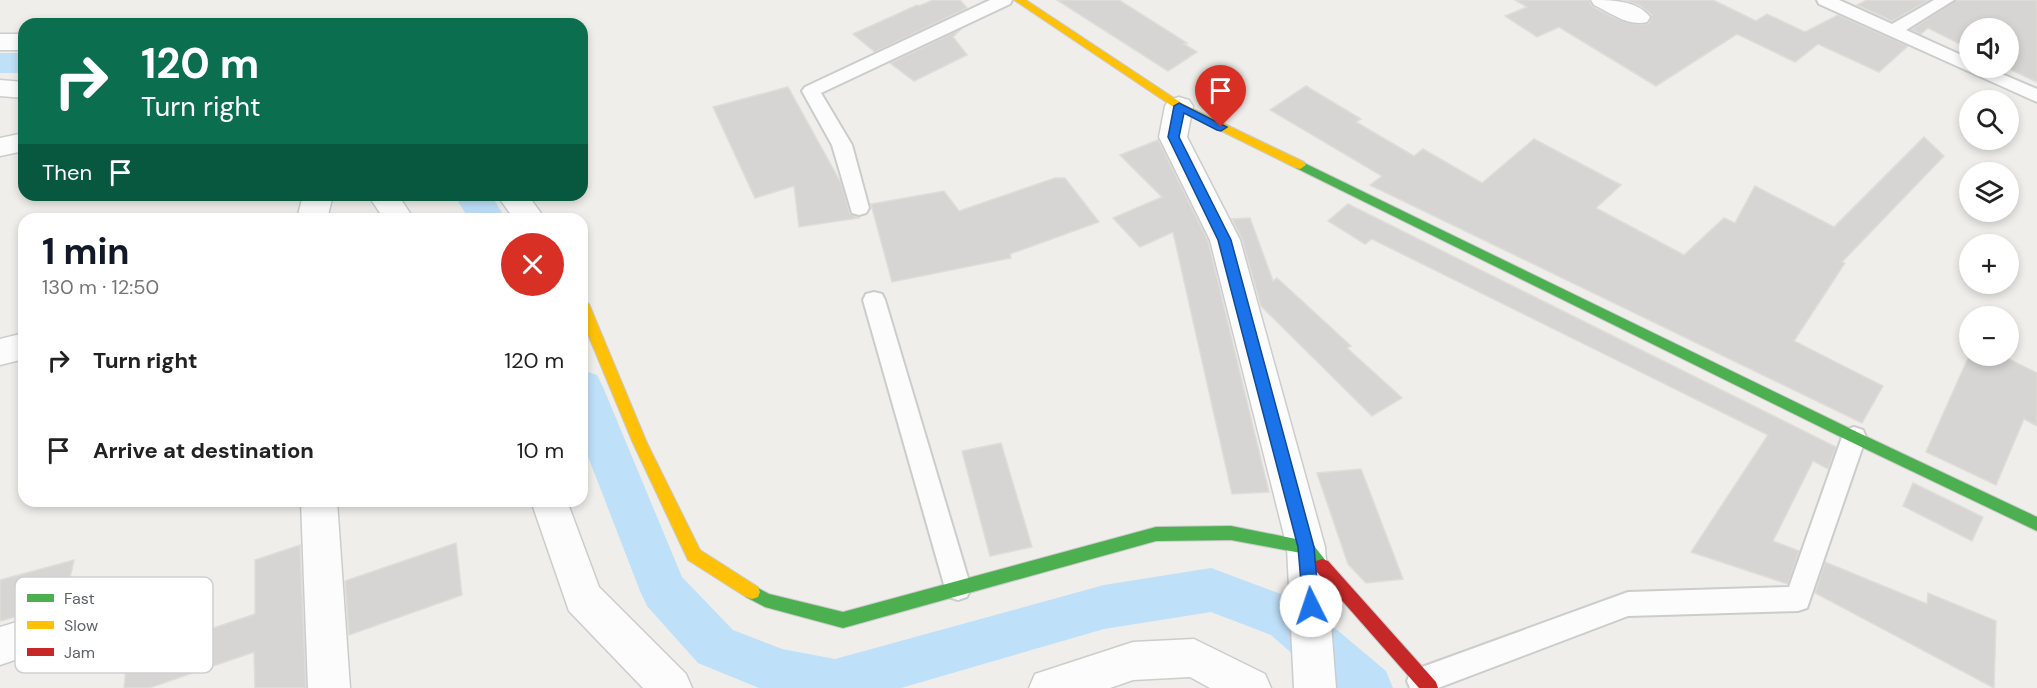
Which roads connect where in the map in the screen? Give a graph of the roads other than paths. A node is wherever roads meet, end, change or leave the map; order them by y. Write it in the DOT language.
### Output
graph roads {
  1 [pos="1004,0"];
  2 [pos="1019,0"];
  3 [pos="1603,0"];
  4 [pos="1825,0"];
  5 [pos="1946,0"];
  6 [pos="1638,16"];
  7 [pos="1892,31"];
  8 [pos="0,42"];
  9 [pos="18,42"];
  10 [pos="1959,61"];
  11 [pos="1996,78"];
  12 [pos="0,88"];
  13 [pos="18,90"];
  14 [pos="2037,96"];
  15 [pos="1179,106"];
  16 [pos="18,143"];
  17 [pos="0,147"];
  18 [pos="859,208"];
  19 [pos="874,300"];
  20 [pos="588,318"];
  21 [pos="18,348"];
  22 [pos="0,352"];
  23 [pos="1854,437"];
  24 [pos="319,507"];
  25 [pos="551,507"];
  26 [pos="2037,524"];
  27 [pos="1308,566"];
  28 [pos="958,588"];
  29 [pos="1425,684"];
  30 [pos="329,688"];
  31 [pos="671,688"];
  32 [pos="1050,688"];
  33 [pos="1250,688"];
  34 [pos="1315,688"];
  1 -- 18 [label="lane"];
  2 -- 15 [label="street"];
  3 -- 6 [label="street"];
  4 -- 7 [label="lane"];
  5 -- 7 [label="lane"];
  7 -- 10 [label="lane"];
  8 -- 9 [label="street"];
  11 -- 14 [label="lane"];
  12 -- 13 [label="street"];
  15 -- 23 [label="street"];
  15 -- 27 [label="street"];
  16 -- 17 [label="street"];
  19 -- 28 [label="lane"];
  20 -- 28 [label="street"];
  21 -- 22 [label="street"];
  23 -- 26 [label="street"];
  23 -- 29 [label="lane"];
  24 -- 30 [label="street"];
  25 -- 31 [label="street"];
  27 -- 28 [label="street"];
  27 -- 29 [label="street"];
  27 -- 34 [label="street"];
  32 -- 33 [label="street"];
}
